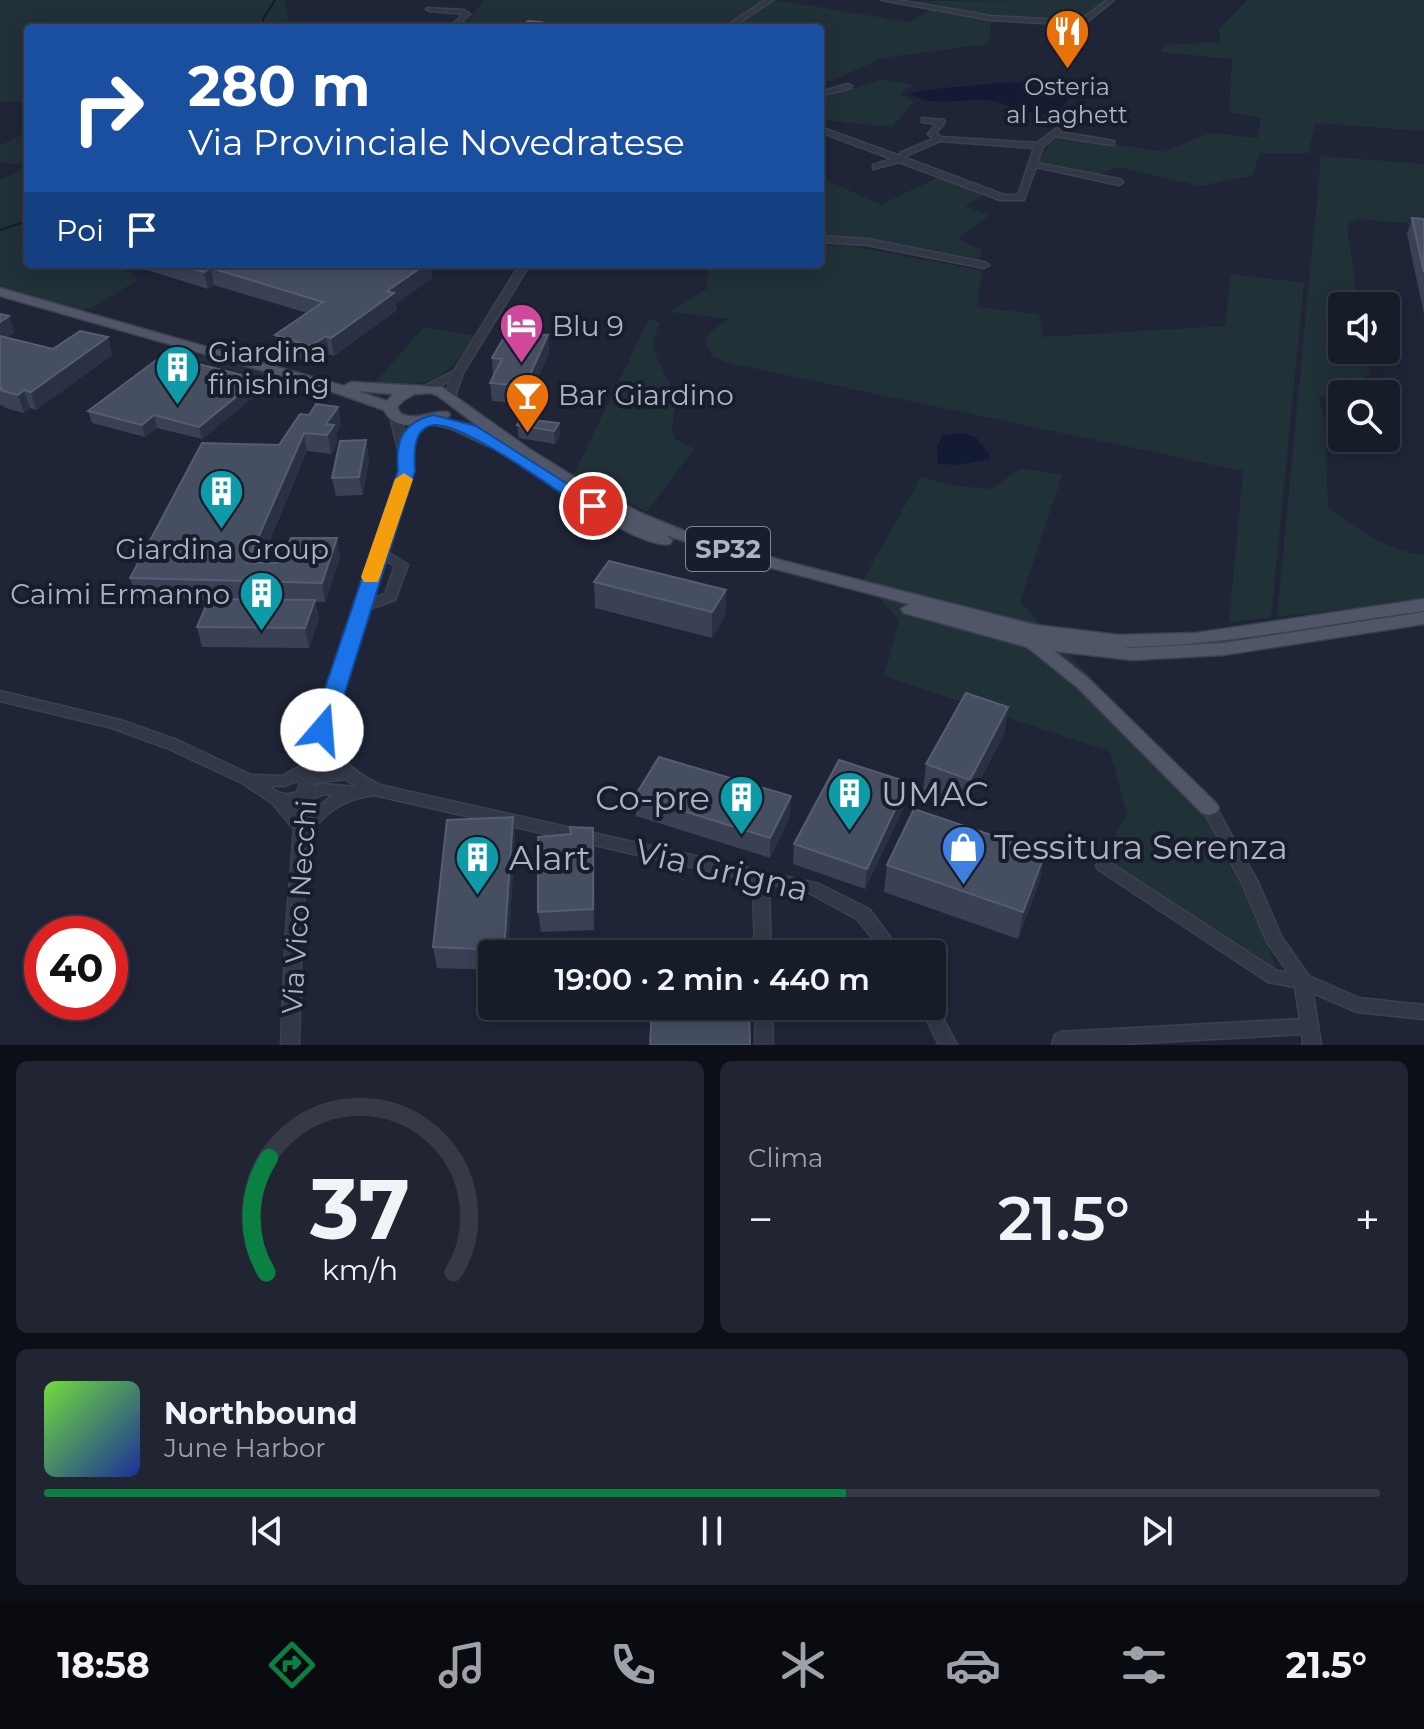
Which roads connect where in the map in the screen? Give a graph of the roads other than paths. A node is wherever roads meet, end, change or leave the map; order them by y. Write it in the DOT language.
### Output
graph roads {
  1 [pos="770,0"];
  2 [pos="885,0"];
  3 [pos="1111,0"];
  4 [pos="429,9"];
  5 [pos="1081,23"];
  6 [pos="456,24"];
  7 [pos="732,24"];
  8 [pos="1077,41"];
  9 [pos="848,86"];
  10 [pos="824,93"];
  11 [pos="925,120"];
  12 [pos="824,130"];
  13 [pos="939,139"];
  14 [pos="1111,143"];
  15 [pos="1039,146"];
  16 [pos="897,155"];
  17 [pos="1032,164"];
  18 [pos="876,167"];
  19 [pos="1119,182"];
  20 [pos="824,239"];
  21 [pos="984,265"];
  22 [pos="523,268"];
  23 [pos="0,292"];
  24 [pos="458,373"];
  25 [pos="318,382"];
  26 [pos="426,389"];
  27 [pos="409,391"];
  28 [pos="451,399"];
  29 [pos="392,412"];
  30 [pos="430,421"];
  31 [pos="404,449"];
  32 [pos="379,552"];
  33 [pos="1424,605"];
  34 [pos="361,607"];
  35 [pos="1424,618"];
  36 [pos="1031,642"];
  37 [pos="0,696"];
  38 [pos="322,730"];
  39 [pos="310,772"];
  40 [pos="345,774"];
  41 [pos="247,779"];
  42 [pos="323,789"];
  43 [pos="376,790"];
  44 [pos="348,791"];
  45 [pos="305,797"];
  46 [pos="277,799"];
  47 [pos="1209,808"];
  48 [pos="303,829"];
  49 [pos="1104,866"];
  50 [pos="761,877"];
  51 [pos="763,940"];
  52 [pos="884,940"];
  53 [pos="1303,981"];
  54 [pos="1424,1012"];
  55 [pos="764,1020"];
  56 [pos="935,1020"];
  57 [pos="1309,1026"];
  58 [pos="290,1045"];
  59 [pos="764,1045"];
  60 [pos="948,1045"];
  61 [pos="1061,1045"];
  62 [pos="1312,1045"];
  1 -- 7 [label="street"];
  2 -- 5 [label="street"];
  3 -- 5 [label="street"];
  4 -- 6 [label="street"];
  5 -- 8 [label="street"];
  9 -- 10 [label="street"];
  11 -- 13 [label="street"];
  12 -- 16 [label="street"];
  13 -- 15 [label="street"];
  13 -- 16 [label="street"];
  14 -- 15 [label="street"];
  15 -- 17 [label="street"];
  16 -- 17 [label="street"];
  16 -- 18 [label="street"];
  17 -- 19 [label="street"];
  20 -- 21 [label="street"];
  22 -- 24 [label="street"];
  23 -- 25 [label="main road"];
  24 -- 26 [label="street"];
  24 -- 28 [label="street"];
  25 -- 27 [label="main road"];
  25 -- 29 [label="main road"];
  26 -- 27 [label="main road"];
  26 -- 28 [label="main road"];
  27 -- 29 [label="main road"];
  28 -- 30 [label="main road"];
  28 -- 33 [label="main road, SP32"];
  29 -- 30 [label="main road"];
  29 -- 31 [label="street, Via Vico Necchi"];
  30 -- 31 [label="street"];
  30 -- 36 [label="main road, SP32"];
  31 -- 32 [label="street, Via Vico Necchi"];
  32 -- 34 [label="street, Via Vico Necchi"];
  32 -- 34 [label="street"];
  34 -- 38 [label="street, Via Vico Necchi"];
  35 -- 36 [label="main road, SP32"];
  36 -- 47 [label="main road"];
  37 -- 41 [label="street"];
  38 -- 39 [label="street, Via Vico Necchi"];
  38 -- 40 [label="street"];
  39 -- 40 [label="street"];
  39 -- 41 [label="street"];
  39 -- 42 [label="street"];
  39 -- 45 [label="street, Via Vico Necchi"];
  40 -- 43 [label="street, Via Grigna"];
  41 -- 46 [label="street"];
  42 -- 44 [label="street"];
  42 -- 45 [label="street"];
  43 -- 44 [label="street"];
  43 -- 50 [label="street, Via Grigna"];
  44 -- 48 [label="street"];
  45 -- 46 [label="street"];
  45 -- 48 [label="street, Via Vico Necchi"];
  46 -- 48 [label="street"];
  47 -- 53 [label="street"];
  48 -- 58 [label="street, Via Vico Necchi"];
  49 -- 53 [label="street"];
  50 -- 51 [label="street"];
  50 -- 52 [label="street, Via Grigna"];
  53 -- 54 [label="street"];
  53 -- 57 [label="street"];
  55 -- 59 [label="street"];
  56 -- 60 [label="street"];
  57 -- 61 [label="street"];
  57 -- 62 [label="street"];
}
